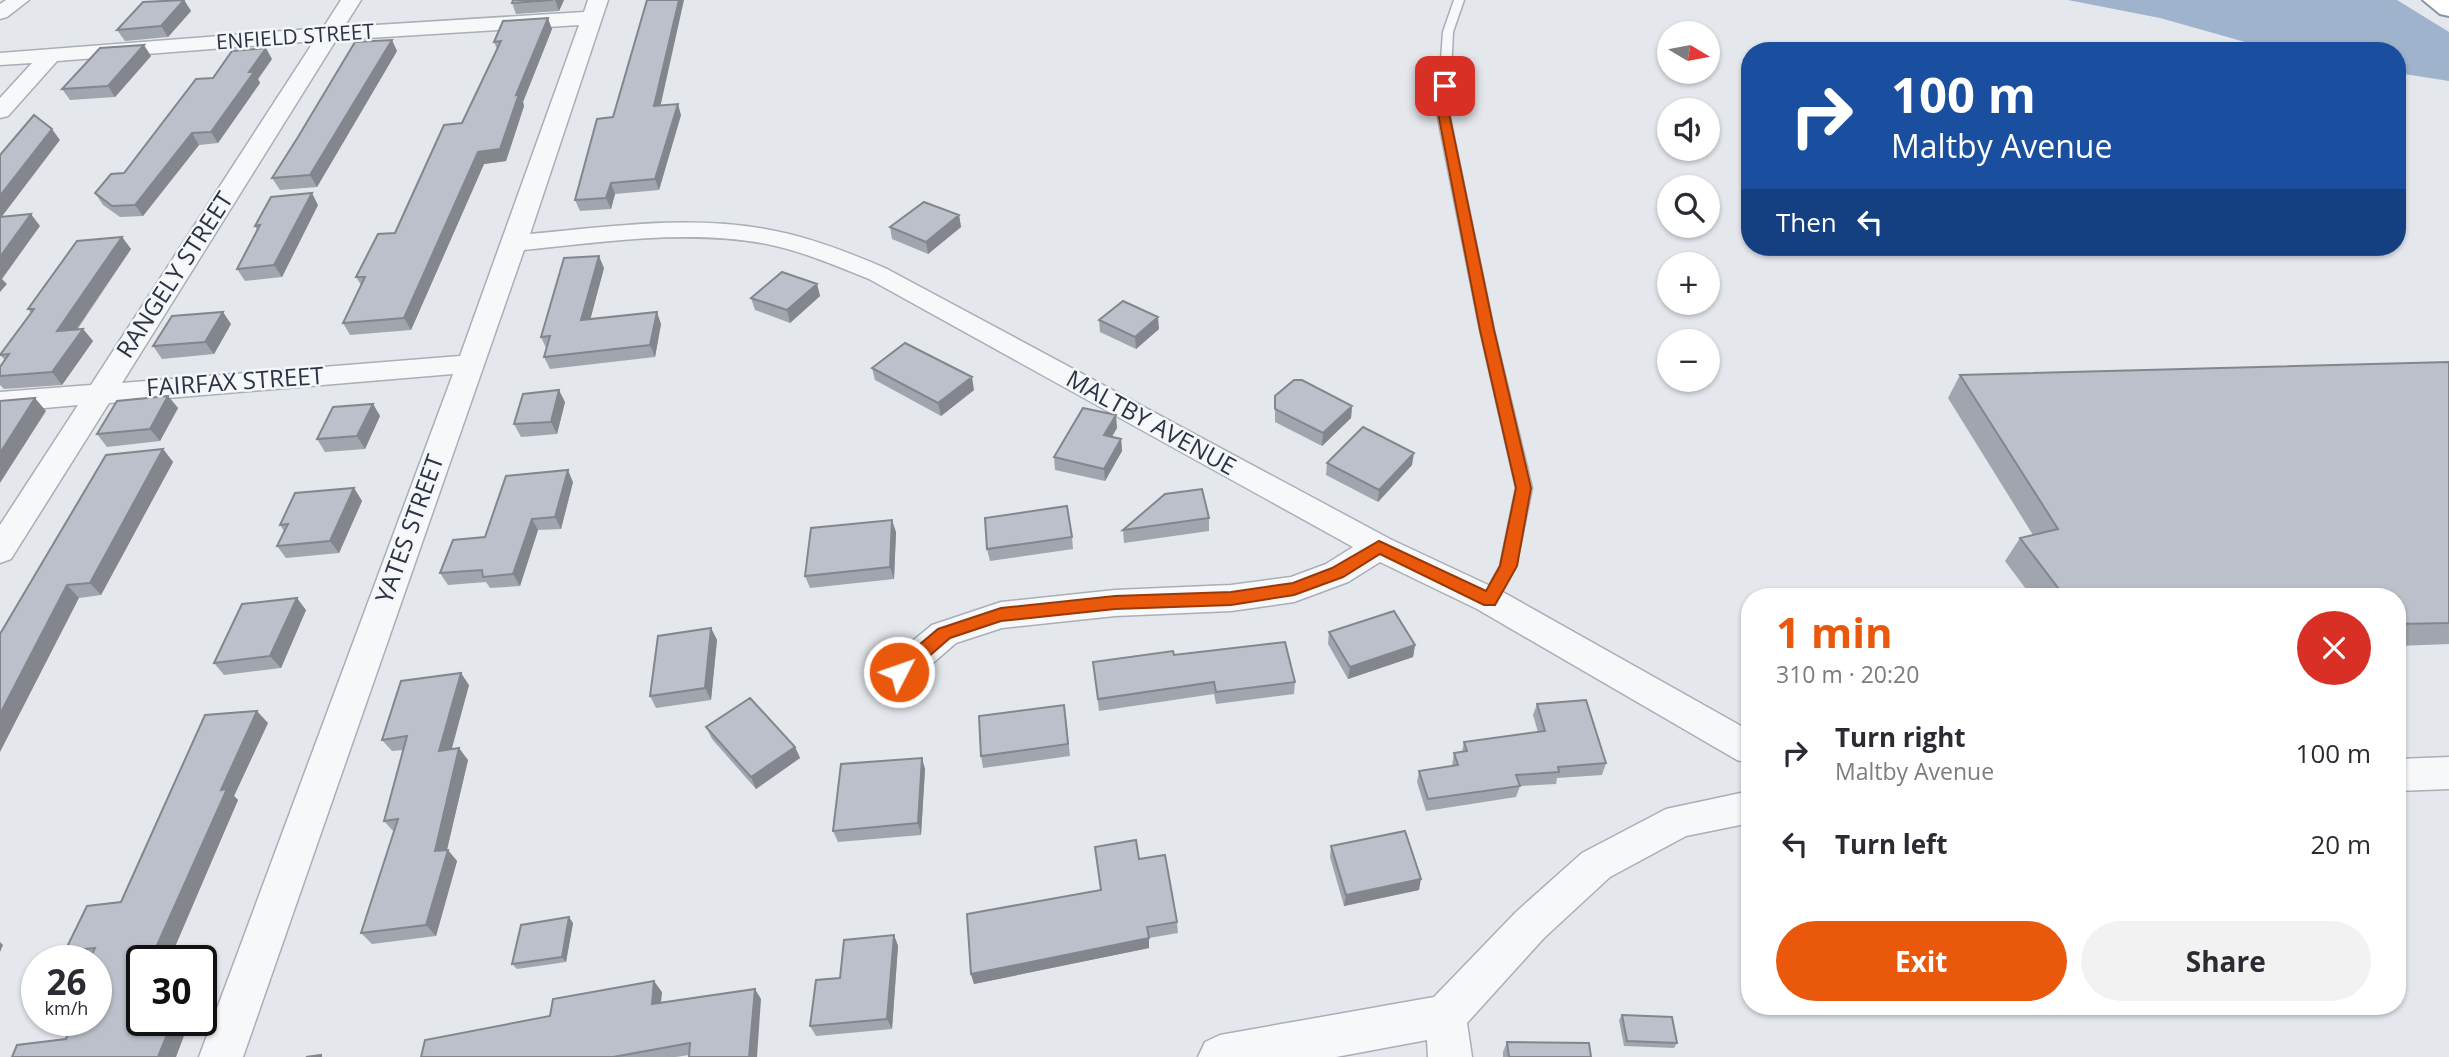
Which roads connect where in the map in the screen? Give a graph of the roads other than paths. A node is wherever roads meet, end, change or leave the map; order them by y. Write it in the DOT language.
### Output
graph roads {
  1 [pos="19,0"];
  2 [pos="351,0"];
  3 [pos="1459,0"];
  4 [pos="2435,0"];
  5 [pos="594,9"];
  6 [pos="2449,9"];
  7 [pos="0,13"];
  8 [pos="330,34"];
  9 [pos="51,55"];
  10 [pos="0,59"];
  11 [pos="0,111"];
  12 [pos="514,243"];
  13 [pos="469,364"];
  14 [pos="99,392"];
  15 [pos="0,401"];
  16 [pos="1379,547"];
  17 [pos="0,551"];
  18 [pos="1489,600"];
  19 [pos="899,672"];
  20 [pos="1741,744"];
  21 [pos="2449,773"];
  22 [pos="2406,775"];
  23 [pos="1741,809"];
  24 [pos="1445,1016"];
  25 [pos="221,1057"];
  26 [pos="1220,1057"];
  27 [pos="1450,1057"];
  1 -- 7 [label="street"];
  2 -- 8 [label="street, RANGELY STREET"];
  3 -- 18 [label="lane"];
  4 -- 6 [label="highway"];
  5 -- 8 [label="street, ENFIELD STREET"];
  5 -- 12 [label="street, YATES STREET"];
  8 -- 9 [label="street, ENFIELD STREET"];
  8 -- 14 [label="street, RANGELY STREET"];
  9 -- 10 [label="street, ENFIELD STREET"];
  9 -- 11 [label="street"];
  12 -- 13 [label="street, YATES STREET"];
  12 -- 16 [label="street, MALTBY AVENUE"];
  13 -- 14 [label="street, FAIRFAX STREET"];
  13 -- 25 [label="street, YATES STREET"];
  14 -- 15 [label="street, FAIRFAX STREET"];
  14 -- 17 [label="street, RANGELY STREET"];
  16 -- 18 [label="street, MALTBY AVENUE"];
  16 -- 19 [label="street"];
  18 -- 20 [label="street, MALTBY AVENUE"];
  21 -- 22 [label="street"];
  23 -- 24 [label="street"];
  24 -- 26 [label="street"];
  24 -- 27 [label="street"];
}
